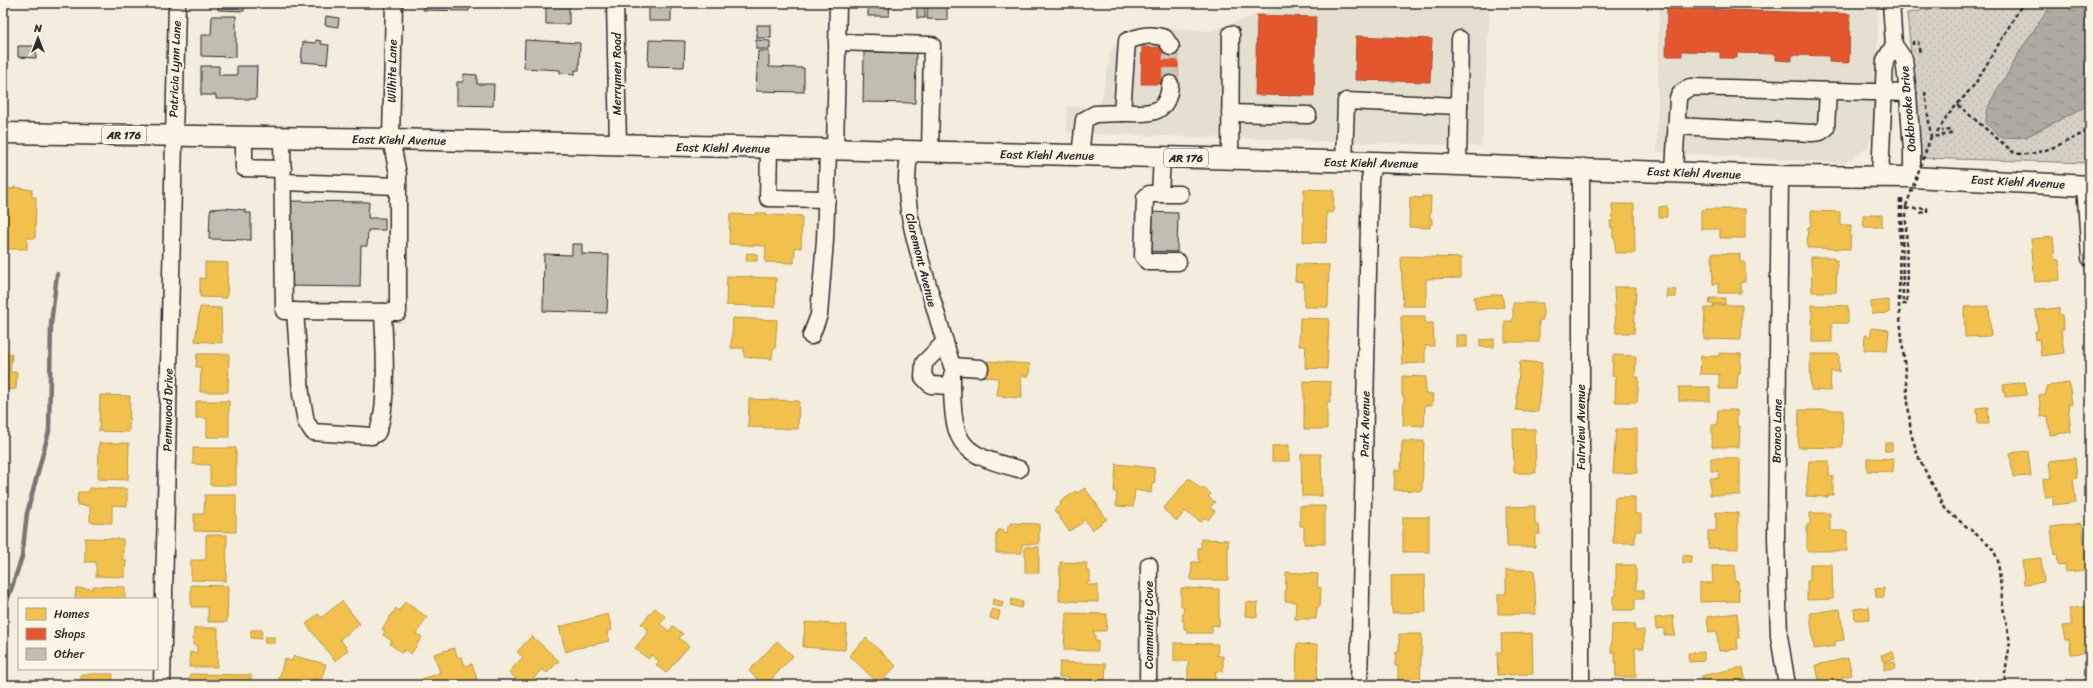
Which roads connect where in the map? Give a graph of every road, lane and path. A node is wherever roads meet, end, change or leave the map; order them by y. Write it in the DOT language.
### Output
graph roads {
  1 [pos="177,3"];
  2 [pos="394,3"];
  3 [pos="615,3"];
  4 [pos="838,3"];
  5 [pos="1891,3"];
  6 [pos="2023,3"];
  7 [pos="1232,34"];
  8 [pos="1460,39"];
  9 [pos="837,42"];
  10 [pos="1894,45"];
  11 [pos="1171,47"];
  12 [pos="1170,84"];
  13 [pos="1828,91"];
  14 [pos="1883,92"];
  15 [pos="1908,93"];
  16 [pos="1958,104"];
  17 [pos="1459,106"];
  18 [pos="1230,112"];
  19 [pos="1122,113"];
  20 [pos="1308,115"];
  21 [pos="1676,126"];
  22 [pos="2090,129"];
  23 [pos="1937,132"];
  24 [pos="1942,132"];
  25 [pos="3,133"];
  26 [pos="173,136"];
  27 [pos="244,137"];
  28 [pos="282,137"];
  29 [pos="391,139"];
  30 [pos="618,145"];
  31 [pos="769,149"];
  32 [pos="832,151"];
  33 [pos="910,152"];
  34 [pos="930,153"];
  35 [pos="1080,156"];
  36 [pos="1162,158"];
  37 [pos="1230,159"];
  38 [pos="1344,162"];
  39 [pos="1373,162"];
  40 [pos="1458,165"];
  41 [pos="1582,169"];
  42 [pos="1674,172"];
  43 [pos="283,176"];
  44 [pos="1780,176"];
  45 [pos="1880,177"];
  46 [pos="1912,177"];
  47 [pos="2087,185"];
  48 [pos="398,186"];
  49 [pos="1160,194"];
  50 [pos="1180,194"];
  51 [pos="827,199"];
  52 [pos="1906,209"];
  53 [pos="1918,212"];
  54 [pos="2090,258"];
  55 [pos="1178,262"];
  56 [pos="295,311"];
  57 [pos="383,312"];
  58 [pos="810,336"];
  59 [pos="945,342"];
  60 [pos="952,366"];
  61 [pos="980,368"];
  62 [pos="952,386"];
  63 [pos="1019,469"];
  64 [pos="1149,565"];
  65 [pos="2090,676"];
  66 [pos="162,685"];
  67 [pos="1148,685"];
  68 [pos="1359,685"];
  69 [pos="1581,685"];
  70 [pos="1787,685"];
  71 [pos="2006,685"];
  72 [pos="2078,685"];
  1 -- 26 [label="street, Patricia Lynn Lane"];
  2 -- 29 [label="street, Wilhite Lane"];
  3 -- 30 [label="street, Merrymen Road"];
  4 -- 9 [label="street"];
  5 -- 10 [label="street, Oakbrooke Drive"];
  6 -- 16 [label="path"];
  7 -- 18 [label="street"];
  8 -- 17 [label="street"];
  9 -- 32 [label="street"];
  9 -- 34 [label="street"];
  10 -- 14 [label="street, Oakbrooke Drive"];
  10 -- 15 [label="street, Oakbrooke Drive"];
  11 -- 19 [label="street"];
  12 -- 19 [label="street"];
  13 -- 14 [label="street"];
  13 -- 21 [label="street"];
  13 -- 21 [label="street"];
  14 -- 15 [label="street"];
  14 -- 45 [label="street, Oakbrooke Drive"];
  15 -- 46 [label="street, Oakbrooke Drive"];
  16 -- 22 [label="path"];
  16 -- 23 [label="path"];
  17 -- 38 [label="street"];
  17 -- 40 [label="street"];
  18 -- 20 [label="street"];
  18 -- 37 [label="street"];
  19 -- 35 [label="street"];
  21 -- 42 [label="street"];
  24 -- 52 [label="path, bridge"];
  25 -- 26 [label="main road, East Kiehl Avenue / AR 176"];
  26 -- 27 [label="main road, East Kiehl Avenue / AR 176"];
  26 -- 66 [label="street, Pennwood Drive"];
  27 -- 28 [label="main road, East Kiehl Avenue / AR 176"];
  27 -- 43 [label="street"];
  28 -- 29 [label="main road, East Kiehl Avenue / AR 176"];
  28 -- 43 [label="street"];
  29 -- 30 [label="main road, East Kiehl Avenue / AR 176"];
  29 -- 48 [label="street, Wilhite Lane"];
  30 -- 31 [label="main road, East Kiehl Avenue / AR 176"];
  31 -- 32 [label="main road, East Kiehl Avenue / AR 176"];
  31 -- 51 [label="street"];
  32 -- 33 [label="main road, East Kiehl Avenue / AR 176"];
  32 -- 51 [label="street"];
  33 -- 34 [label="main road, East Kiehl Avenue / AR 176"];
  33 -- 59 [label="street, Claremont Avenue"];
  34 -- 35 [label="main road, East Kiehl Avenue / AR 176"];
  35 -- 36 [label="main road, East Kiehl Avenue / AR 176"];
  36 -- 37 [label="main road, East Kiehl Avenue / AR 176"];
  36 -- 49 [label="street"];
  37 -- 38 [label="main road, East Kiehl Avenue / AR 176"];
  38 -- 39 [label="main road, East Kiehl Avenue / AR 176"];
  39 -- 40 [label="main road, East Kiehl Avenue / AR 176"];
  39 -- 68 [label="street, Park Avenue"];
  40 -- 41 [label="main road, East Kiehl Avenue / AR 176"];
  41 -- 42 [label="main road, East Kiehl Avenue / AR 176"];
  41 -- 69 [label="street, Fairview Avenue"];
  42 -- 44 [label="main road, East Kiehl Avenue / AR 176"];
  43 -- 48 [label="street"];
  43 -- 56 [label="street"];
  44 -- 45 [label="main road, East Kiehl Avenue / AR 176"];
  44 -- 70 [label="street, Bronco Lane"];
  45 -- 46 [label="main road, East Kiehl Avenue / AR 176"];
  46 -- 47 [label="main road, East Kiehl Avenue / AR 176"];
  47 -- 54 [label="street"];
  48 -- 57 [label="street, Wilhite Lane"];
  49 -- 50 [label="street"];
  49 -- 55 [label="street"];
  51 -- 58 [label="street"];
  52 -- 53 [label="path"];
  52 -- 71 [label="path"];
  56 -- 57 [label="street"];
  56 -- 57 [label="street"];
  59 -- 60 [label="street, Claremont Avenue"];
  59 -- 62 [label="street"];
  60 -- 61 [label="street"];
  60 -- 62 [label="street, Claremont Avenue"];
  62 -- 63 [label="street, Claremont Avenue"];
  64 -- 67 [label="street, Community Cove"];
  65 -- 72 [label="path"];
}
